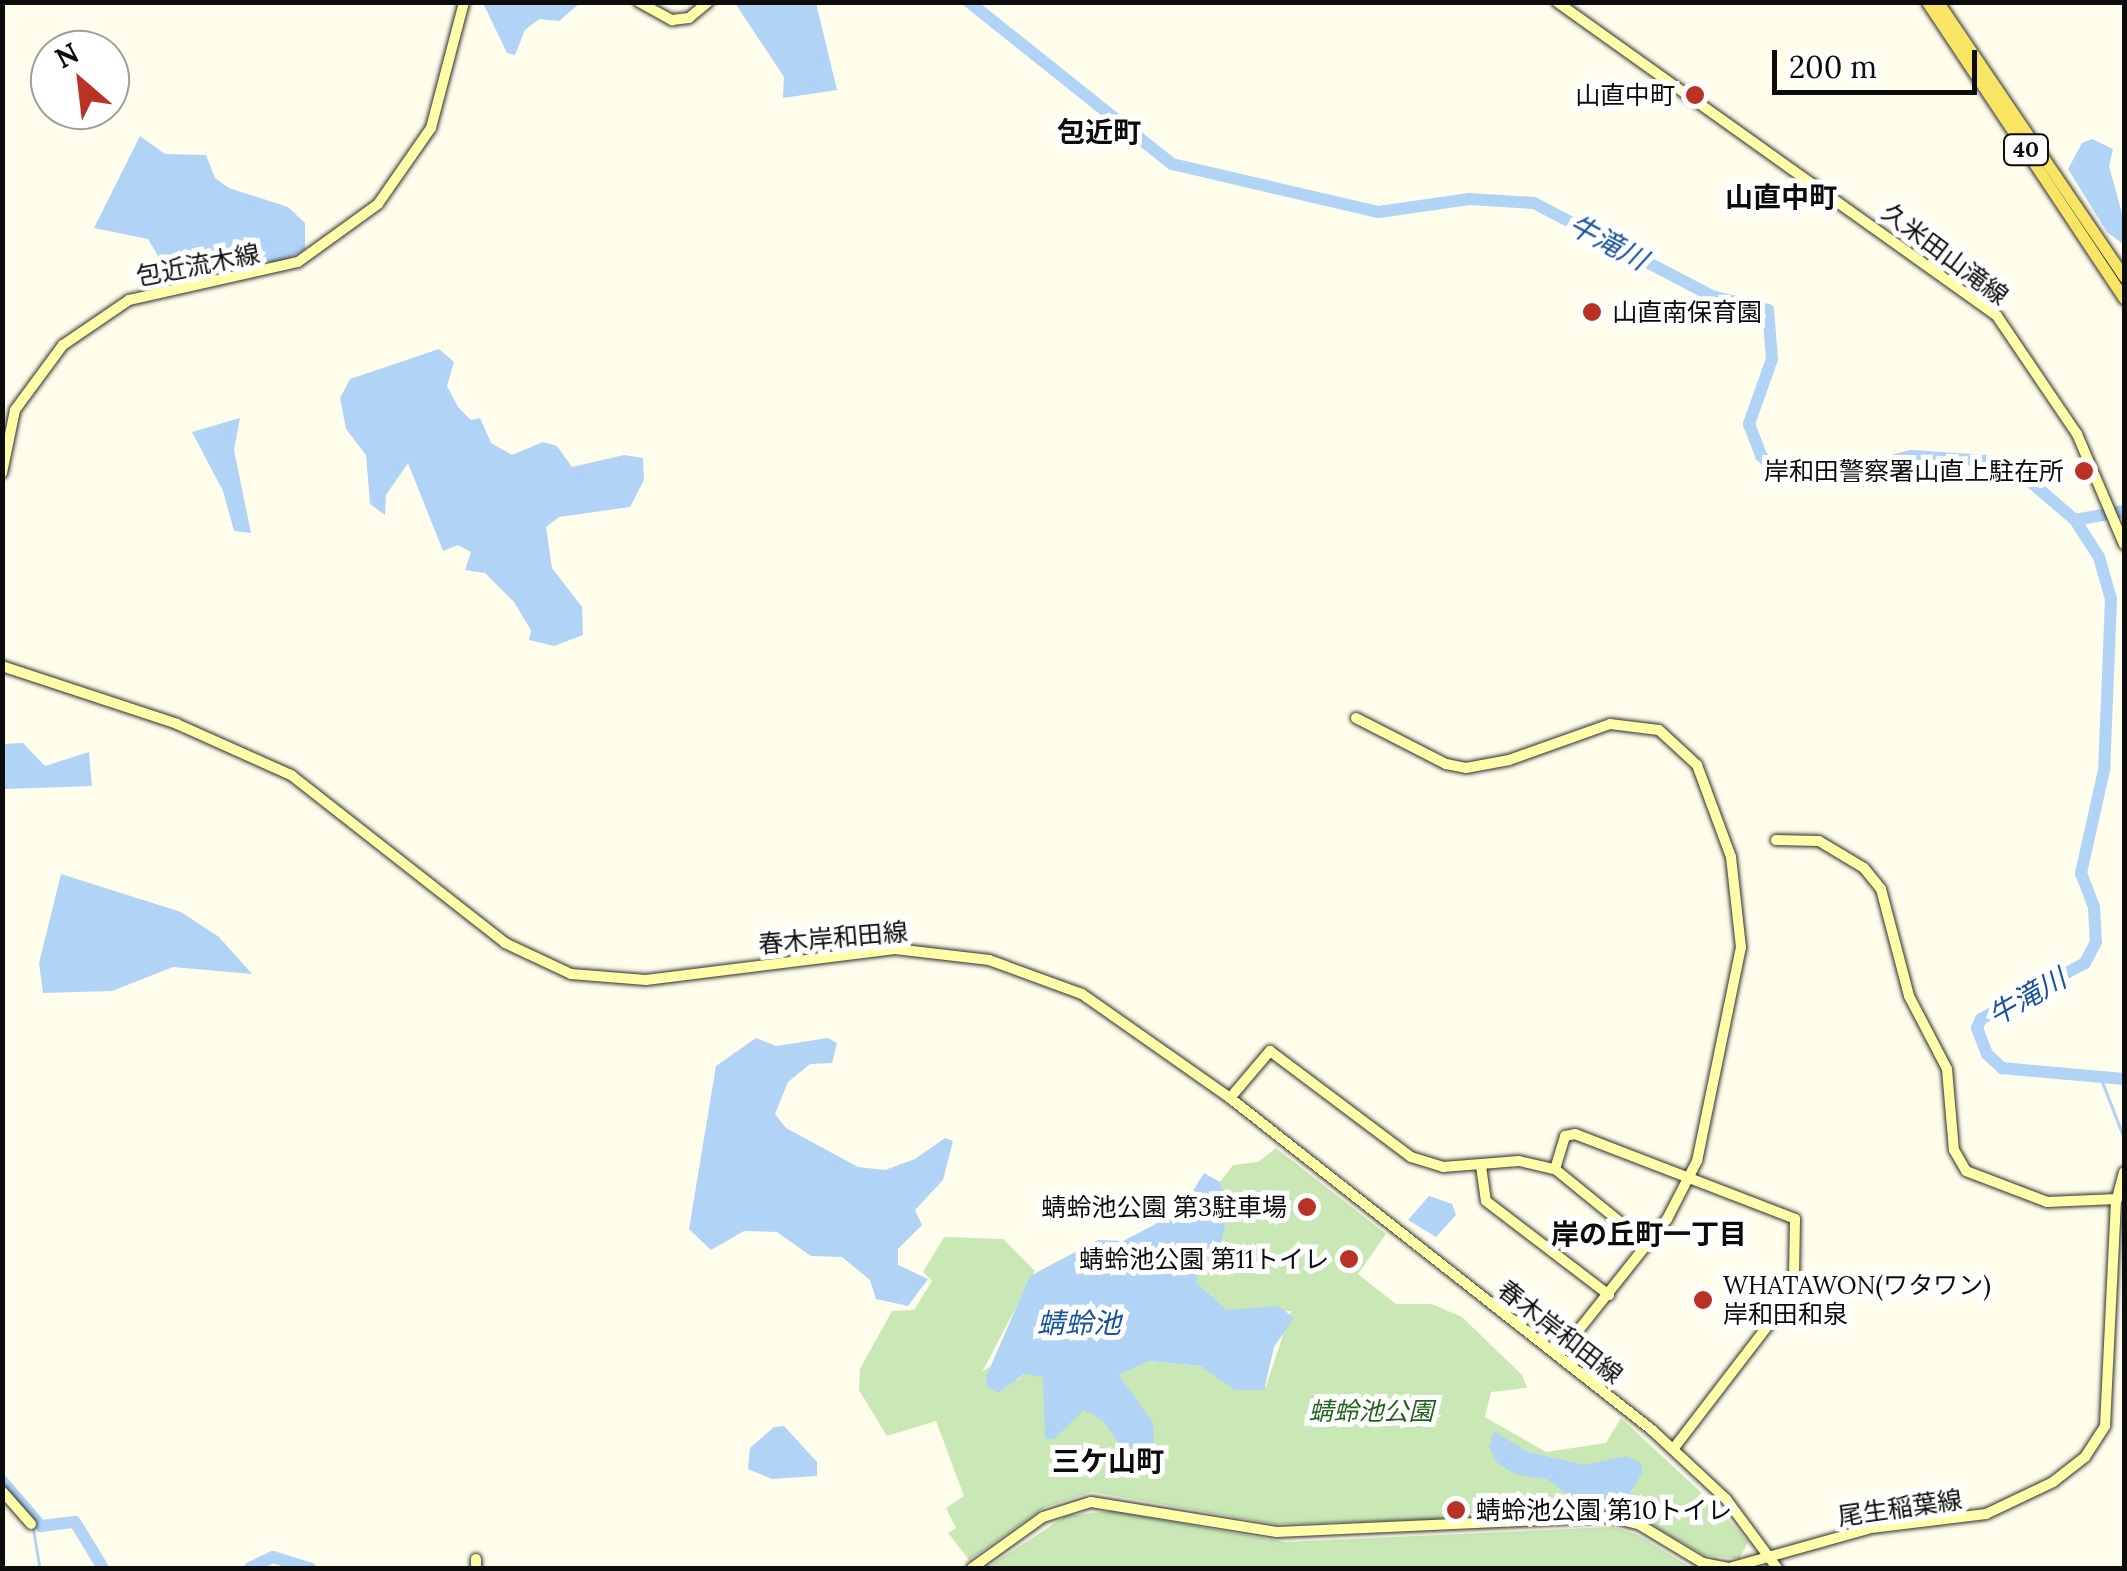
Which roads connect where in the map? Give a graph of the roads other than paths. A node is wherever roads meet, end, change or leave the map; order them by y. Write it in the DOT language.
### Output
graph roads {
  1 [pos="464,2"];
  2 [pos="640,2"];
  3 [pos="708,2"];
  4 [pos="1557,2"];
  5 [pos="1927,2"];
  6 [pos="1938,2"];
  7 [pos="2124,277"];
  8 [pos="2124,298"];
  9 [pos="2,473"];
  10 [pos="2124,544"];
  11 [pos="2,666"];
  12 [pos="1356,718"];
  13 [pos="1776,840"];
  14 [pos="1230,1098"];
  15 [pos="1482,1166"];
  16 [pos="1555,1168"];
  17 [pos="2124,1172"];
  18 [pos="1690,1178"];
  19 [pos="2116,1199"];
  20 [pos="1647,1244"];
  21 [pos="1609,1295"];
  22 [pos="1559,1356"];
  23 [pos="1674,1448"];
  24 [pos="2,1492"];
  25 [pos="32,1524"];
  26 [pos="1775,1564"];
  27 [pos="972,1568"];
  1 -- 9 [label="street, 包近流木線"];
  2 -- 3 [label="street"];
  4 -- 10 [label="street, 久米田山滝線"];
  5 -- 8 [label="main road, 40"];
  6 -- 7 [label="main road, 40"];
  11 -- 14 [label="street, 春木岸和田線"];
  12 -- 18 [label="street"];
  13 -- 19 [label="street"];
  14 -- 15 [label="street"];
  14 -- 22 [label="street, 春木岸和田線"];
  15 -- 16 [label="street"];
  15 -- 21 [label="street"];
  16 -- 18 [label="street"];
  16 -- 20 [label="street"];
  17 -- 19 [label="street, 尾生稲葉線"];
  18 -- 20 [label="street"];
  18 -- 23 [label="street"];
  19 -- 26 [label="street, 尾生稲葉線"];
  20 -- 21 [label="street"];
  21 -- 22 [label="street"];
  22 -- 23 [label="street, 春木岸和田線"];
  23 -- 26 [label="street, 春木岸和田線"];
  24 -- 25 [label="street"];
  26 -- 27 [label="street, 尾生稲葉線"];
}
